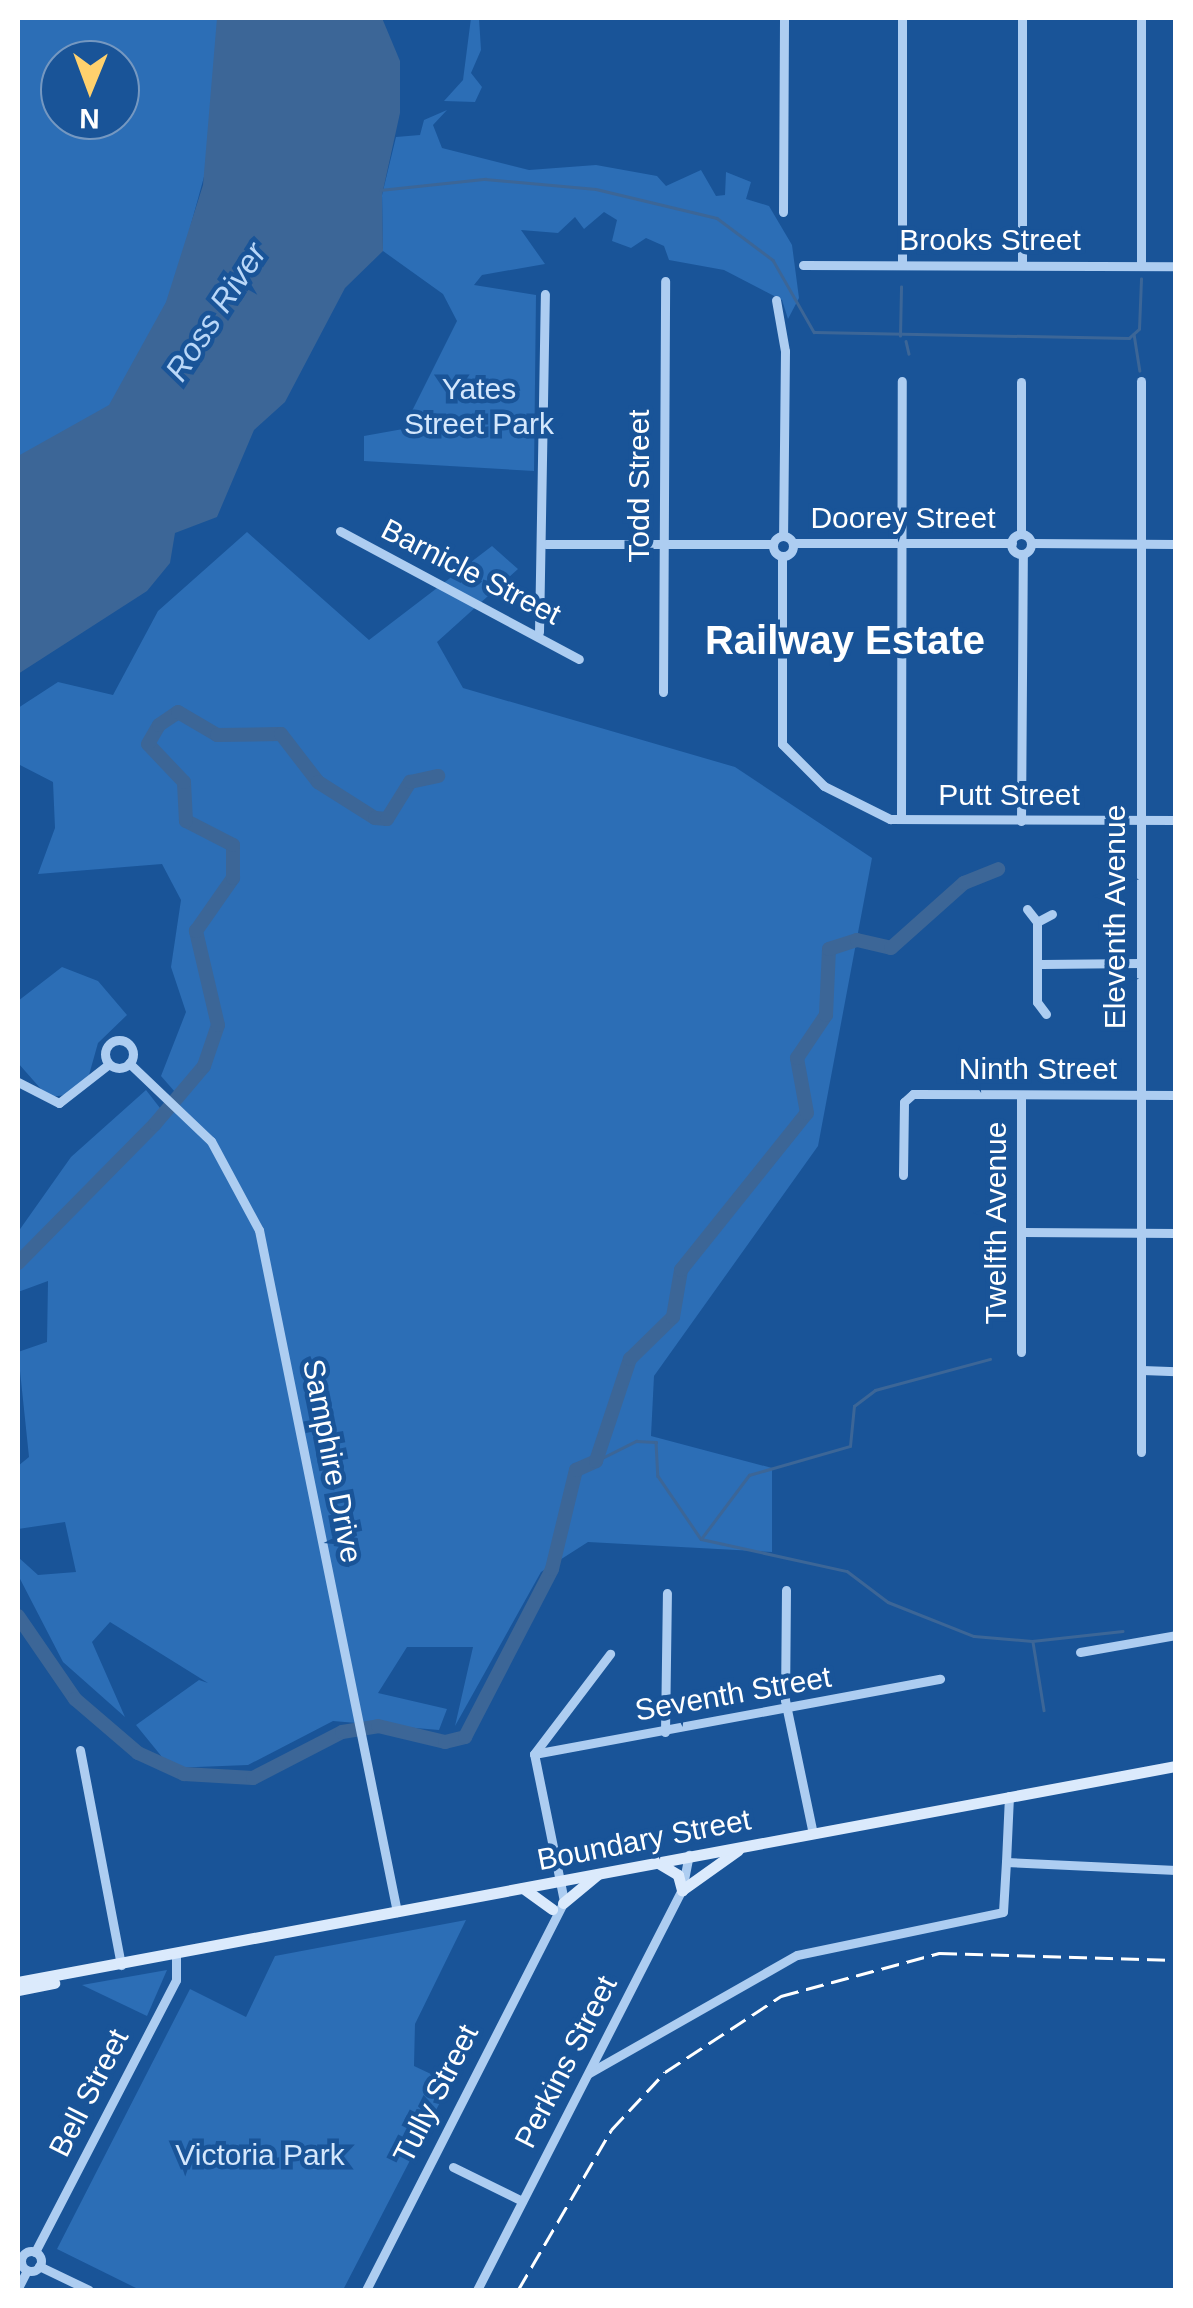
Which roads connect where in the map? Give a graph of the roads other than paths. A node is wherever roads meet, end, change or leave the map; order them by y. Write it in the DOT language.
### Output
graph roads {
  1 [pos="784,18"];
  2 [pos="902,18"];
  3 [pos="1022,18"];
  4 [pos="1141,18"];
  5 [pos="783,212"];
  6 [pos="902,264"];
  7 [pos="803,265"];
  8 [pos="1022,265"];
  9 [pos="1141,266"];
  10 [pos="1176,266"];
  11 [pos="665,281"];
  12 [pos="545,294"];
  13 [pos="776,300"];
  14 [pos="902,381"];
  15 [pos="1141,381"];
  16 [pos="1021,382"];
  17 [pos="340,531"];
  18 [pos="1021,534"];
  19 [pos="783,535"];
  20 [pos="664,543"];
  21 [pos="794,543"];
  22 [pos="1012,543"];
  23 [pos="1031,543"];
  24 [pos="546,544"];
  25 [pos="773,544"];
  26 [pos="903,544"];
  27 [pos="1140,544"];
  28 [pos="1176,544"];
  29 [pos="1022,554"];
  30 [pos="782,556"];
  31 [pos="539,632"];
  32 [pos="578,659"];
  33 [pos="662,692"];
  34 [pos="901,819"];
  35 [pos="1140,820"];
  36 [pos="1176,820"];
  37 [pos="1021,821"];
  38 [pos="1026,909"];
  39 [pos="1052,914"];
  40 [pos="1037,922"];
  41 [pos="1139,962"];
  42 [pos="1042,964"];
  43 [pos="1037,1002"];
  44 [pos="1026,1012"];
  45 [pos="1046,1014"];
  46 [pos="110,1064"];
  47 [pos="129,1064"];
  48 [pos="18,1082"];
  49 [pos="1140,1093"];
  50 [pos="1176,1094"];
  51 [pos="1021,1095"];
  52 [pos="904,1175"];
  53 [pos="1023,1232"];
  54 [pos="1176,1233"];
  55 [pos="1141,1234"];
  56 [pos="1022,1352"];
  57 [pos="1142,1370"];
  58 [pos="1176,1370"];
  59 [pos="1141,1452"];
  60 [pos="786,1590"];
  61 [pos="666,1593"];
  62 [pos="1176,1635"];
  63 [pos="1080,1652"];
  64 [pos="610,1654"];
  65 [pos="940,1679"];
  66 [pos="788,1710"];
  67 [pos="665,1732"];
  68 [pos="80,1750"];
  69 [pos="534,1754"];
  70 [pos="1176,1766"];
  71 [pos="1009,1796"];
  72 [pos="813,1834"];
  73 [pos="744,1846"];
  74 [pos="690,1855"];
  75 [pos="655,1861"];
  76 [pos="1006,1862"];
  77 [pos="1176,1870"];
  78 [pos="601,1872"];
  79 [pos="559,1881"];
  80 [pos="523,1888"];
  81 [pos="682,1890"];
  82 [pos="556,1911"];
  83 [pos="397,1912"];
  84 [pos="176,1954"];
  85 [pos="121,1964"];
  86 [pos="18,1982"];
  87 [pos="18,1990"];
  88 [pos="589,2074"];
  89 [pos="452,2167"];
  90 [pos="522,2202"];
  91 [pos="35,2252"];
  92 [pos="20,2256"];
  93 [pos="39,2266"];
  94 [pos="27,2270"];
  95 [pos="18,2288"];
  96 [pos="90,2290"];
  97 [pos="366,2290"];
  98 [pos="477,2290"];
  1 -- 5 [label="street"];
  2 -- 6 [label="street"];
  3 -- 8 [label="street"];
  4 -- 9 [label="street"];
  6 -- 7 [label="street, Brooks Street"];
  6 -- 8 [label="street, Brooks Street"];
  8 -- 9 [label="street, Brooks Street"];
  9 -- 10 [label="street, Brooks Street"];
  11 -- 20 [label="street, Todd Street"];
  12 -- 24 [label="street"];
  13 -- 19 [label="street"];
  14 -- 26 [label="street"];
  15 -- 27 [label="street, Eleventh Avenue"];
  16 -- 18 [label="street"];
  17 -- 31 [label="street, Barnicle Street"];
  18 -- 22 [label="street"];
  18 -- 23 [label="street"];
  19 -- 21 [label="street"];
  19 -- 25 [label="street"];
  20 -- 24 [label="street, Doorey Street"];
  20 -- 25 [label="street, Doorey Street"];
  20 -- 33 [label="street, Todd Street"];
  21 -- 26 [label="street, Doorey Street"];
  21 -- 30 [label="street"];
  22 -- 26 [label="street, Doorey Street"];
  22 -- 29 [label="street"];
  23 -- 27 [label="street, Doorey Street"];
  23 -- 29 [label="street"];
  24 -- 31 [label="street"];
  25 -- 30 [label="street"];
  26 -- 34 [label="street"];
  27 -- 28 [label="street, Doorey Street"];
  27 -- 35 [label="street, Eleventh Avenue"];
  29 -- 37 [label="street"];
  30 -- 34 [label="street"];
  31 -- 32 [label="street, Barnicle Street"];
  34 -- 37 [label="street, Putt Street"];
  35 -- 36 [label="street, Putt Street"];
  35 -- 37 [label="street, Putt Street"];
  35 -- 41 [label="street, Eleventh Avenue"];
  38 -- 40 [label="street"];
  39 -- 40 [label="street"];
  40 -- 42 [label="street"];
  41 -- 42 [label="street"];
  41 -- 49 [label="street, Eleventh Avenue"];
  42 -- 43 [label="street"];
  43 -- 44 [label="street"];
  43 -- 45 [label="street"];
  46 -- 47 [label="street"];
  46 -- 47 [label="street, Samphire Drive"];
  46 -- 48 [label="street"];
  47 -- 83 [label="street, Samphire Drive"];
  49 -- 50 [label="street, Ninth Street"];
  49 -- 51 [label="street, Ninth Street"];
  49 -- 55 [label="street, Eleventh Avenue"];
  51 -- 52 [label="street, Ninth Street"];
  51 -- 53 [label="street, Twelfth Avenue"];
  53 -- 55 [label="street"];
  53 -- 56 [label="street, Twelfth Avenue"];
  54 -- 55 [label="street"];
  55 -- 57 [label="street, Eleventh Avenue"];
  57 -- 58 [label="street"];
  57 -- 59 [label="street, Eleventh Avenue"];
  60 -- 66 [label="street"];
  61 -- 67 [label="street"];
  62 -- 63 [label="street"];
  64 -- 69 [label="street"];
  65 -- 66 [label="street, Seventh Street"];
  66 -- 67 [label="street, Seventh Street"];
  66 -- 72 [label="street"];
  67 -- 69 [label="street, Seventh Street"];
  68 -- 85 [label="street"];
  69 -- 79 [label="street"];
  70 -- 71 [label="main road, Boundary Street"];
  71 -- 72 [label="main road, Boundary Street"];
  71 -- 76 [label="street"];
  72 -- 73 [label="main road, Boundary Street"];
  73 -- 74 [label="main road, Boundary Street"];
  73 -- 81 [label="main road"];
  74 -- 75 [label="main road, Boundary Street"];
  74 -- 81 [label="street, Perkins Street"];
  75 -- 78 [label="main road, Boundary Street"];
  75 -- 81 [label="main road"];
  76 -- 77 [label="street"];
  76 -- 88 [label="street"];
  78 -- 79 [label="main road, Boundary Street"];
  78 -- 82 [label="main road"];
  79 -- 80 [label="main road, Boundary Street"];
  79 -- 82 [label="street, Tully Street"];
  80 -- 82 [label="main road"];
  80 -- 83 [label="main road, Boundary Street"];
  81 -- 88 [label="street, Perkins Street"];
  82 -- 97 [label="street, Tully Street"];
  83 -- 84 [label="main road, Boundary Street"];
  84 -- 85 [label="main road, Boundary Street"];
  84 -- 91 [label="street, Bell Street"];
  85 -- 86 [label="main road, Boundary Street"];
  85 -- 87 [label="main road, Boundary Street"];
  88 -- 90 [label="street, Perkins Street"];
  89 -- 90 [label="street"];
  90 -- 98 [label="street, Perkins Street"];
  91 -- 92 [label="street"];
  91 -- 93 [label="street"];
  92 -- 94 [label="street"];
  93 -- 94 [label="street"];
  93 -- 96 [label="street"];
  94 -- 95 [label="street"];
}
